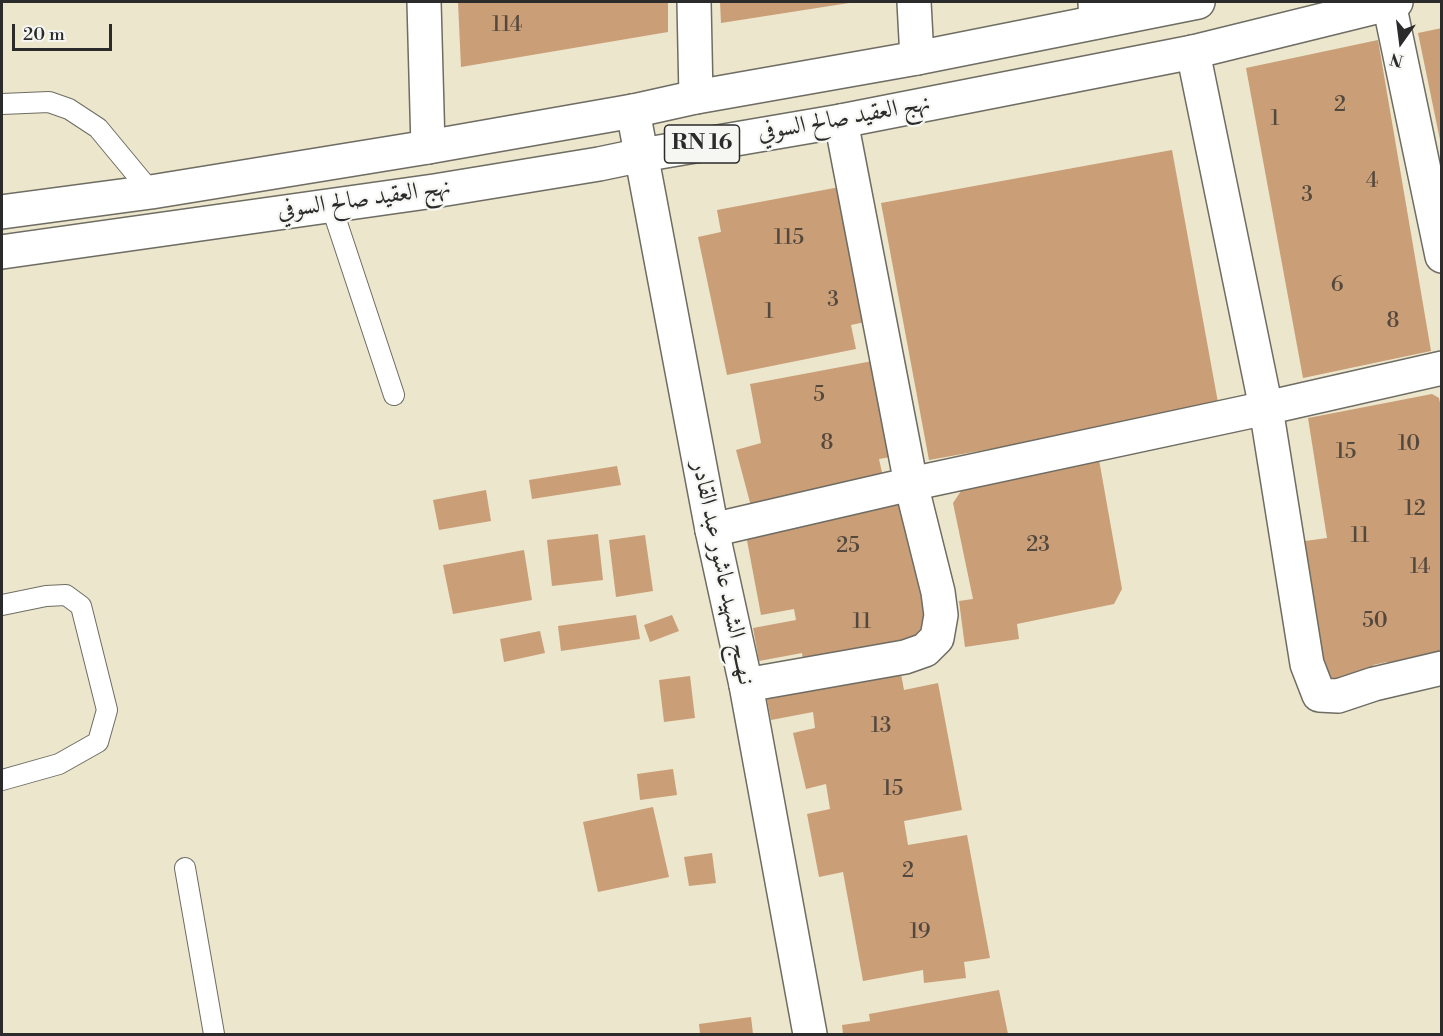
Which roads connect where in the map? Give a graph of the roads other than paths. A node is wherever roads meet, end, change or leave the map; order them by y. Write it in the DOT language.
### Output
graph roads {
  1 [pos="424,2"];
  2 [pos="694,2"];
  3 [pos="914,2"];
  4 [pos="1198,2"];
  5 [pos="1392,2"];
  6 [pos="1096,12"];
  7 [pos="1193,52"];
  8 [pos="917,58"];
  9 [pos="696,97"];
  10 [pos="2,104"];
  11 [pos="633,111"];
  12 [pos="841,121"];
  13 [pos="428,147"];
  14 [pos="642,154"];
  15 [pos="151,192"];
  16 [pos="331,205"];
  17 [pos="2,212"];
  18 [pos="1440,243"];
  19 [pos="2,252"];
  20 [pos="1442,368"];
  21 [pos="394,395"];
  22 [pos="1266,408"];
  23 [pos="911,484"];
  24 [pos="712,530"];
  25 [pos="2,605"];
  26 [pos="1442,668"];
  27 [pos="746,685"];
  28 [pos="2,780"];
  29 [pos="184,868"];
  30 [pos="214,1035"];
  31 [pos="810,1035"];
  1 -- 13 [label="main road"];
  2 -- 9 [label="main road"];
  3 -- 8 [label="main road"];
  4 -- 6 [label="main road, نهج العقيد صالح السوفي / RN 16"];
  5 -- 7 [label="main road, نهج العقيد صالح السوفي / RN 16"];
  5 -- 18 [label="main road"];
  6 -- 8 [label="main road, نهج العقيد صالح السوفي / RN 16"];
  7 -- 12 [label="main road, نهج العقيد صالح السوفي / RN 16"];
  7 -- 22 [label="main road"];
  8 -- 9 [label="main road, نهج العقيد صالح السوفي / RN 16"];
  9 -- 11 [label="main road, نهج العقيد صالح السوفي / RN 16"];
  10 -- 15 [label="lane"];
  11 -- 13 [label="main road, نهج العقيد صالح السوفي / RN 16"];
  11 -- 14 [label="main road, نـهــج الشهيد عاشور عبد القادر"];
  12 -- 14 [label="main road, نهج العقيد صالح السوفي / RN 16"];
  12 -- 23 [label="main road"];
  13 -- 15 [label="main road, نهج العقيد صالح السوفي / RN 16"];
  14 -- 16 [label="main road, نهج العقيد صالح السوفي / RN 16"];
  14 -- 24 [label="main road, نـهــج الشهيد عاشور عبد القادر"];
  15 -- 17 [label="main road, نهج العقيد صالح السوفي / RN 16"];
  16 -- 19 [label="main road, نهج العقيد صالح السوفي / RN 16"];
  16 -- 21 [label="lane"];
  20 -- 22 [label="main road"];
  22 -- 23 [label="main road"];
  22 -- 26 [label="main road"];
  23 -- 24 [label="main road"];
  23 -- 27 [label="main road"];
  24 -- 27 [label="main road, نـهــج الشهيد عاشور عبد القادر"];
  25 -- 28 [label="lane"];
  27 -- 31 [label="main road, نـهــج الشهيد عاشور عبد القادر"];
  29 -- 30 [label="lane"];
}
